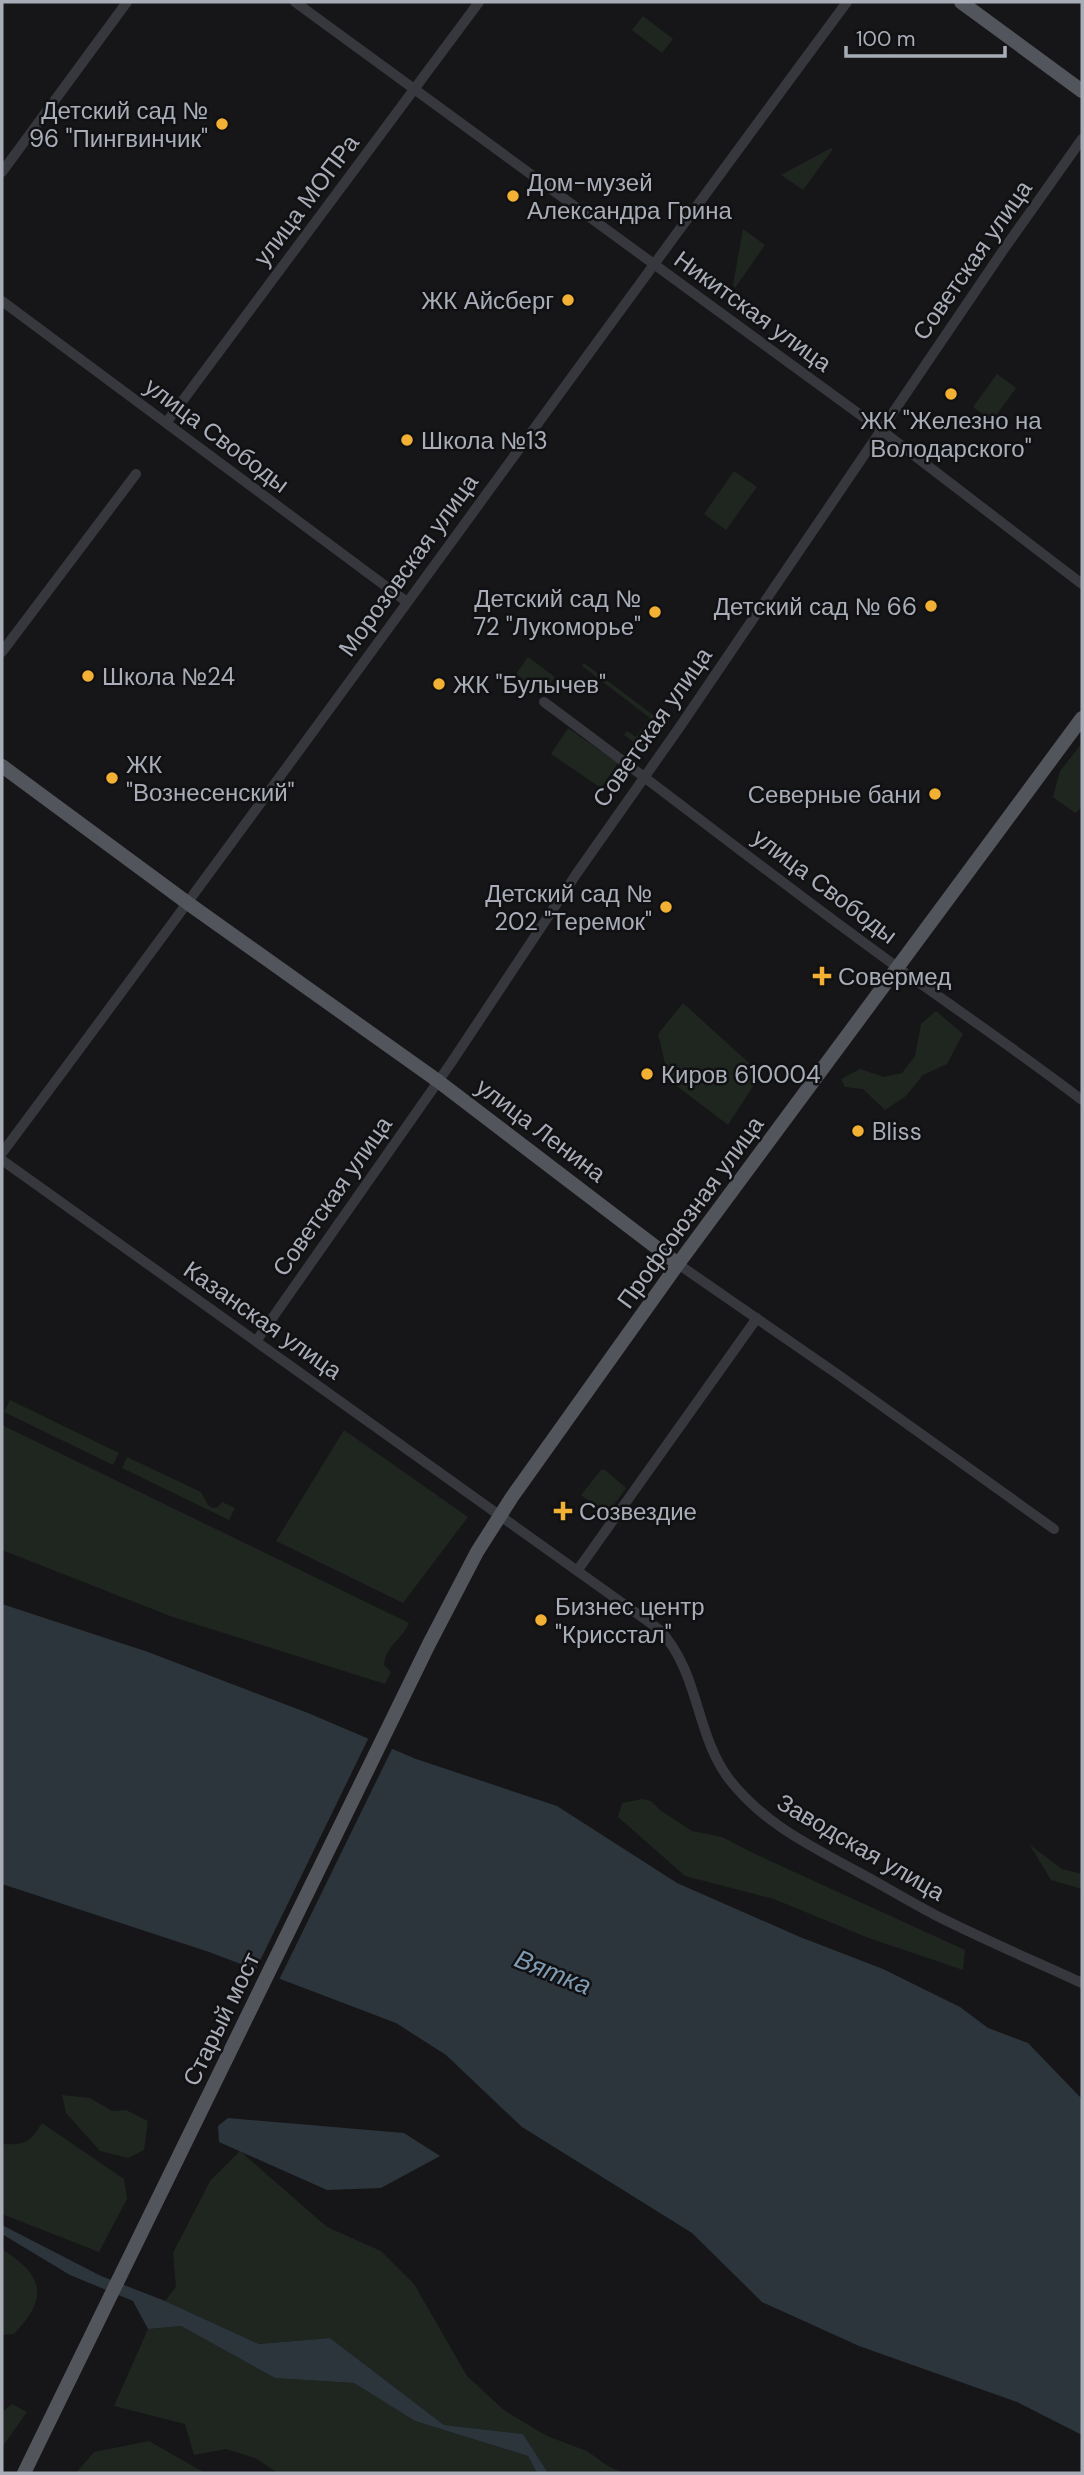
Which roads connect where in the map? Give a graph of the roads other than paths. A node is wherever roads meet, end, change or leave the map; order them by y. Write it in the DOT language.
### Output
graph roads {
  1 [pos="127,2"];
  2 [pos="295,2"];
  3 [pos="480,2"];
  4 [pos="847,2"];
  5 [pos="961,2"];
  6 [pos="414,91"];
  7 [pos="1082,92"];
  8 [pos="1082,139"];
  9 [pos="2,172"];
  10 [pos="654,264"];
  11 [pos="2,301"];
  12 [pos="166,423"];
  13 [pos="881,430"];
  14 [pos="135,474"];
  15 [pos="1082,584"];
  16 [pos="407,602"];
  17 [pos="2,652"];
  18 [pos="544,702"];
  19 [pos="1082,718"];
  20 [pos="2,766"];
  21 [pos="644,775"];
  22 [pos="189,904"];
  23 [pos="898,967"];
  24 [pos="438,1081"];
  25 [pos="1082,1100"];
  26 [pos="2,1153"];
  27 [pos="2,1160"];
  28 [pos="678,1264"];
  29 [pos="757,1318"];
  30 [pos="257,1340"];
  31 [pos="499,1517"];
  32 [pos="1054,1529"];
  33 [pos="577,1571"];
  34 [pos="429,1644"];
  35 [pos="1082,1983"];
  36 [pos="24,2473"];
  1 -- 9 [label="street"];
  2 -- 6 [label="street, Никитская улица"];
  3 -- 6 [label="street, улица МОПРа"];
  4 -- 10 [label="street, Морозовская улица"];
  5 -- 7 [label="main road"];
  6 -- 10 [label="street, Никитская улица"];
  6 -- 12 [label="street, улица МОПРа"];
  8 -- 13 [label="street, Советская улица"];
  10 -- 13 [label="street, Никитская улица"];
  10 -- 16 [label="street, Морозовская улица"];
  11 -- 12 [label="street, улица Свободы"];
  12 -- 16 [label="street, улица Свободы"];
  13 -- 15 [label="street, Никитская улица"];
  13 -- 21 [label="street, Советская улица"];
  14 -- 17 [label="street"];
  16 -- 22 [label="street, Морозовская улица"];
  18 -- 21 [label="street, улица Свободы"];
  19 -- 23 [label="main road, Профсоюзная улица"];
  20 -- 22 [label="main road, улица Ленина"];
  21 -- 23 [label="street, улица Свободы"];
  21 -- 24 [label="street, Советская улица"];
  22 -- 24 [label="main road, улица Ленина"];
  22 -- 26 [label="street, Морозовская улица"];
  23 -- 25 [label="street, улица Свободы"];
  23 -- 28 [label="main road, Профсоюзная улица"];
  24 -- 28 [label="main road, улица Ленина"];
  24 -- 30 [label="street, Советская улица"];
  27 -- 30 [label="street, Казанская улица"];
  28 -- 29 [label="street, улица Ленина"];
  28 -- 31 [label="main road, Профсоюзная улица"];
  29 -- 32 [label="street, улица Ленина"];
  29 -- 33 [label="street"];
  30 -- 31 [label="street, Казанская улица"];
  31 -- 33 [label="street, Заводская улица"];
  31 -- 34 [label="main road, Профсоюзная улица"];
  33 -- 35 [label="street, Заводская улица"];
  34 -- 36 [label="main road, Старый мост"];
}
